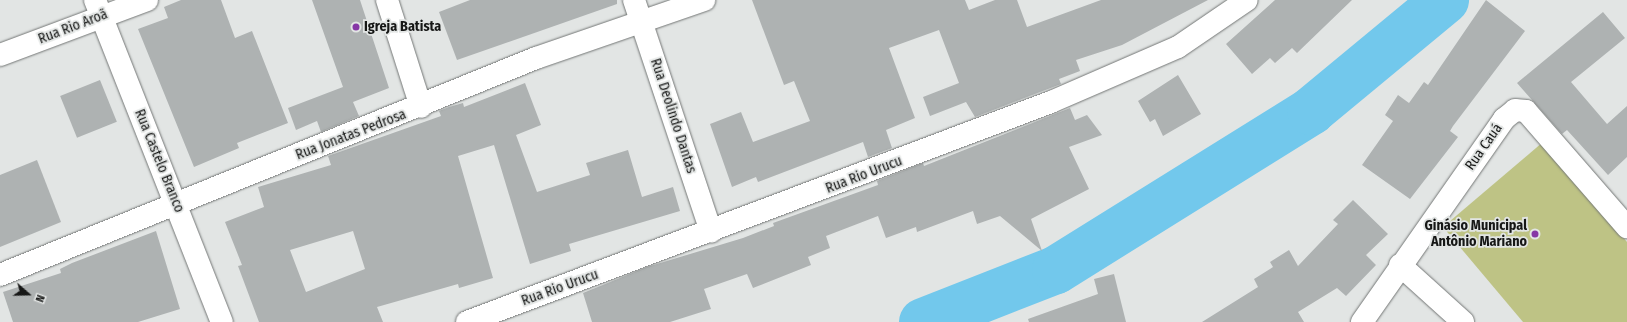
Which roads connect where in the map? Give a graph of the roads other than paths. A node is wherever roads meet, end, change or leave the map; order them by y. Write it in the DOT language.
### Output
graph roads {
  1 [pos="147,0"];
  2 [pos="387,0"];
  3 [pos="634,0"];
  4 [pos="704,0"];
  5 [pos="1247,0"];
  6 [pos="98,8"];
  7 [pos="641,21"];
  8 [pos="0,55"];
  9 [pos="421,107"];
  10 [pos="176,204"];
  11 [pos="1627,227"];
  12 [pos="711,232"];
  13 [pos="1400,265"];
  14 [pos="0,275"];
  15 [pos="222,322"];
  16 [pos="468,322"];
  17 [pos="1362,322"];
  18 [pos="1463,322"];
  1 -- 6 [label="street, Rua Rio Aroã"];
  2 -- 9 [label="street"];
  3 -- 7 [label="street, Rua Deolindo Dantas"];
  4 -- 7 [label="street, Rua Jonatas Pedrosa"];
  5 -- 12 [label="street, Rua Rio Urucu"];
  6 -- 8 [label="street, Rua Rio Aroã"];
  6 -- 10 [label="street, Rua Castelo Branco"];
  7 -- 9 [label="street, Rua Jonatas Pedrosa"];
  7 -- 12 [label="street, Rua Deolindo Dantas"];
  9 -- 10 [label="street, Rua Jonatas Pedrosa"];
  10 -- 14 [label="street, Rua Jonatas Pedrosa"];
  10 -- 15 [label="street, Rua Castelo Branco"];
  11 -- 13 [label="street, Rua Cauá"];
  12 -- 16 [label="street, Rua Rio Urucu"];
  13 -- 17 [label="street, Rua Cauá"];
  13 -- 18 [label="street"];
}
